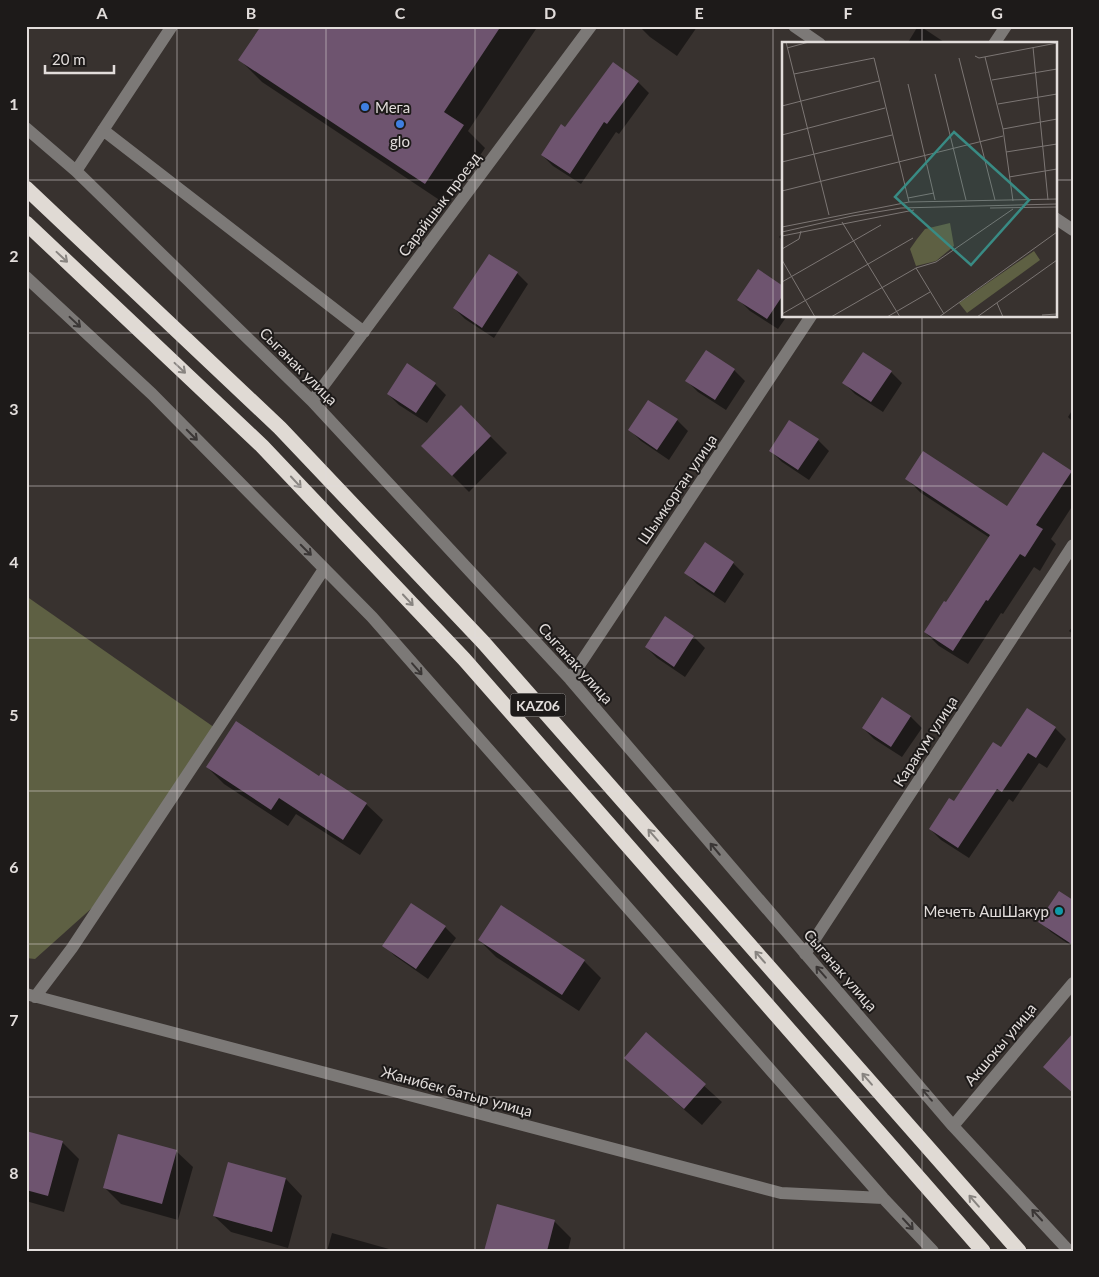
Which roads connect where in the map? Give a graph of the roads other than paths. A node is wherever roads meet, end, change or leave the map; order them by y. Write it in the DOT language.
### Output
graph roads {
  1 [pos="172,26"];
  2 [pos="591,26"];
  3 [pos="794,26"];
  4 [pos="1006,26"];
  5 [pos="817,42"];
  6 [pos="995,42"];
  7 [pos="26,128"];
  8 [pos="103,130"];
  9 [pos="76,171"];
  10 [pos="26,188"];
  11 [pos="1056,219"];
  12 [pos="26,223"];
  13 [pos="1073,230"];
  14 [pos="26,277"];
  15 [pos="810,318"];
  16 [pos="364,332"];
  17 [pos="312,401"];
  18 [pos="1073,545"];
  19 [pos="324,569"];
  20 [pos="570,679"];
  21 [pos="805,954"];
  22 [pos="1073,983"];
  23 [pos="31,995"];
  24 [pos="953,1126"];
  25 [pos="883,1198"];
  26 [pos="933,1251"];
  27 [pos="983,1251"];
  28 [pos="1018,1251"];
  29 [pos="1069,1251"];
  1 -- 8 [label="street"];
  2 -- 16 [label="street, Сарайшык проезд"];
  3 -- 5 [label="street"];
  4 -- 6 [label="street"];
  7 -- 9 [label="street, Сыганак улица"];
  8 -- 9 [label="street"];
  8 -- 16 [label="street"];
  9 -- 17 [label="street, Сыганак улица"];
  28 -- 10 [label="highway, KАZ06, one-way"];
  11 -- 13 [label="street"];
  12 -- 27 [label="highway, KАZ06, one-way"];
  14 -- 19 [label="street, one-way"];
  15 -- 20 [label="street, Шымкорган улица"];
  16 -- 17 [label="street, Сарайшык проезд"];
  17 -- 20 [label="street, Сыганак улица"];
  18 -- 21 [label="street, Каракум улица"];
  19 -- 23 [label="street"];
  19 -- 25 [label="street, one-way"];
  21 -- 20 [label="street, Сыганак улица, one-way"];
  24 -- 21 [label="street, Сыганак улица, one-way"];
  22 -- 24 [label="street, Акшокы улица"];
  23 -- 25 [label="street, Жанибек батыр улица"];
  29 -- 24 [label="street, Сыганак улица, one-way"];
  25 -- 26 [label="street, one-way"];
}
